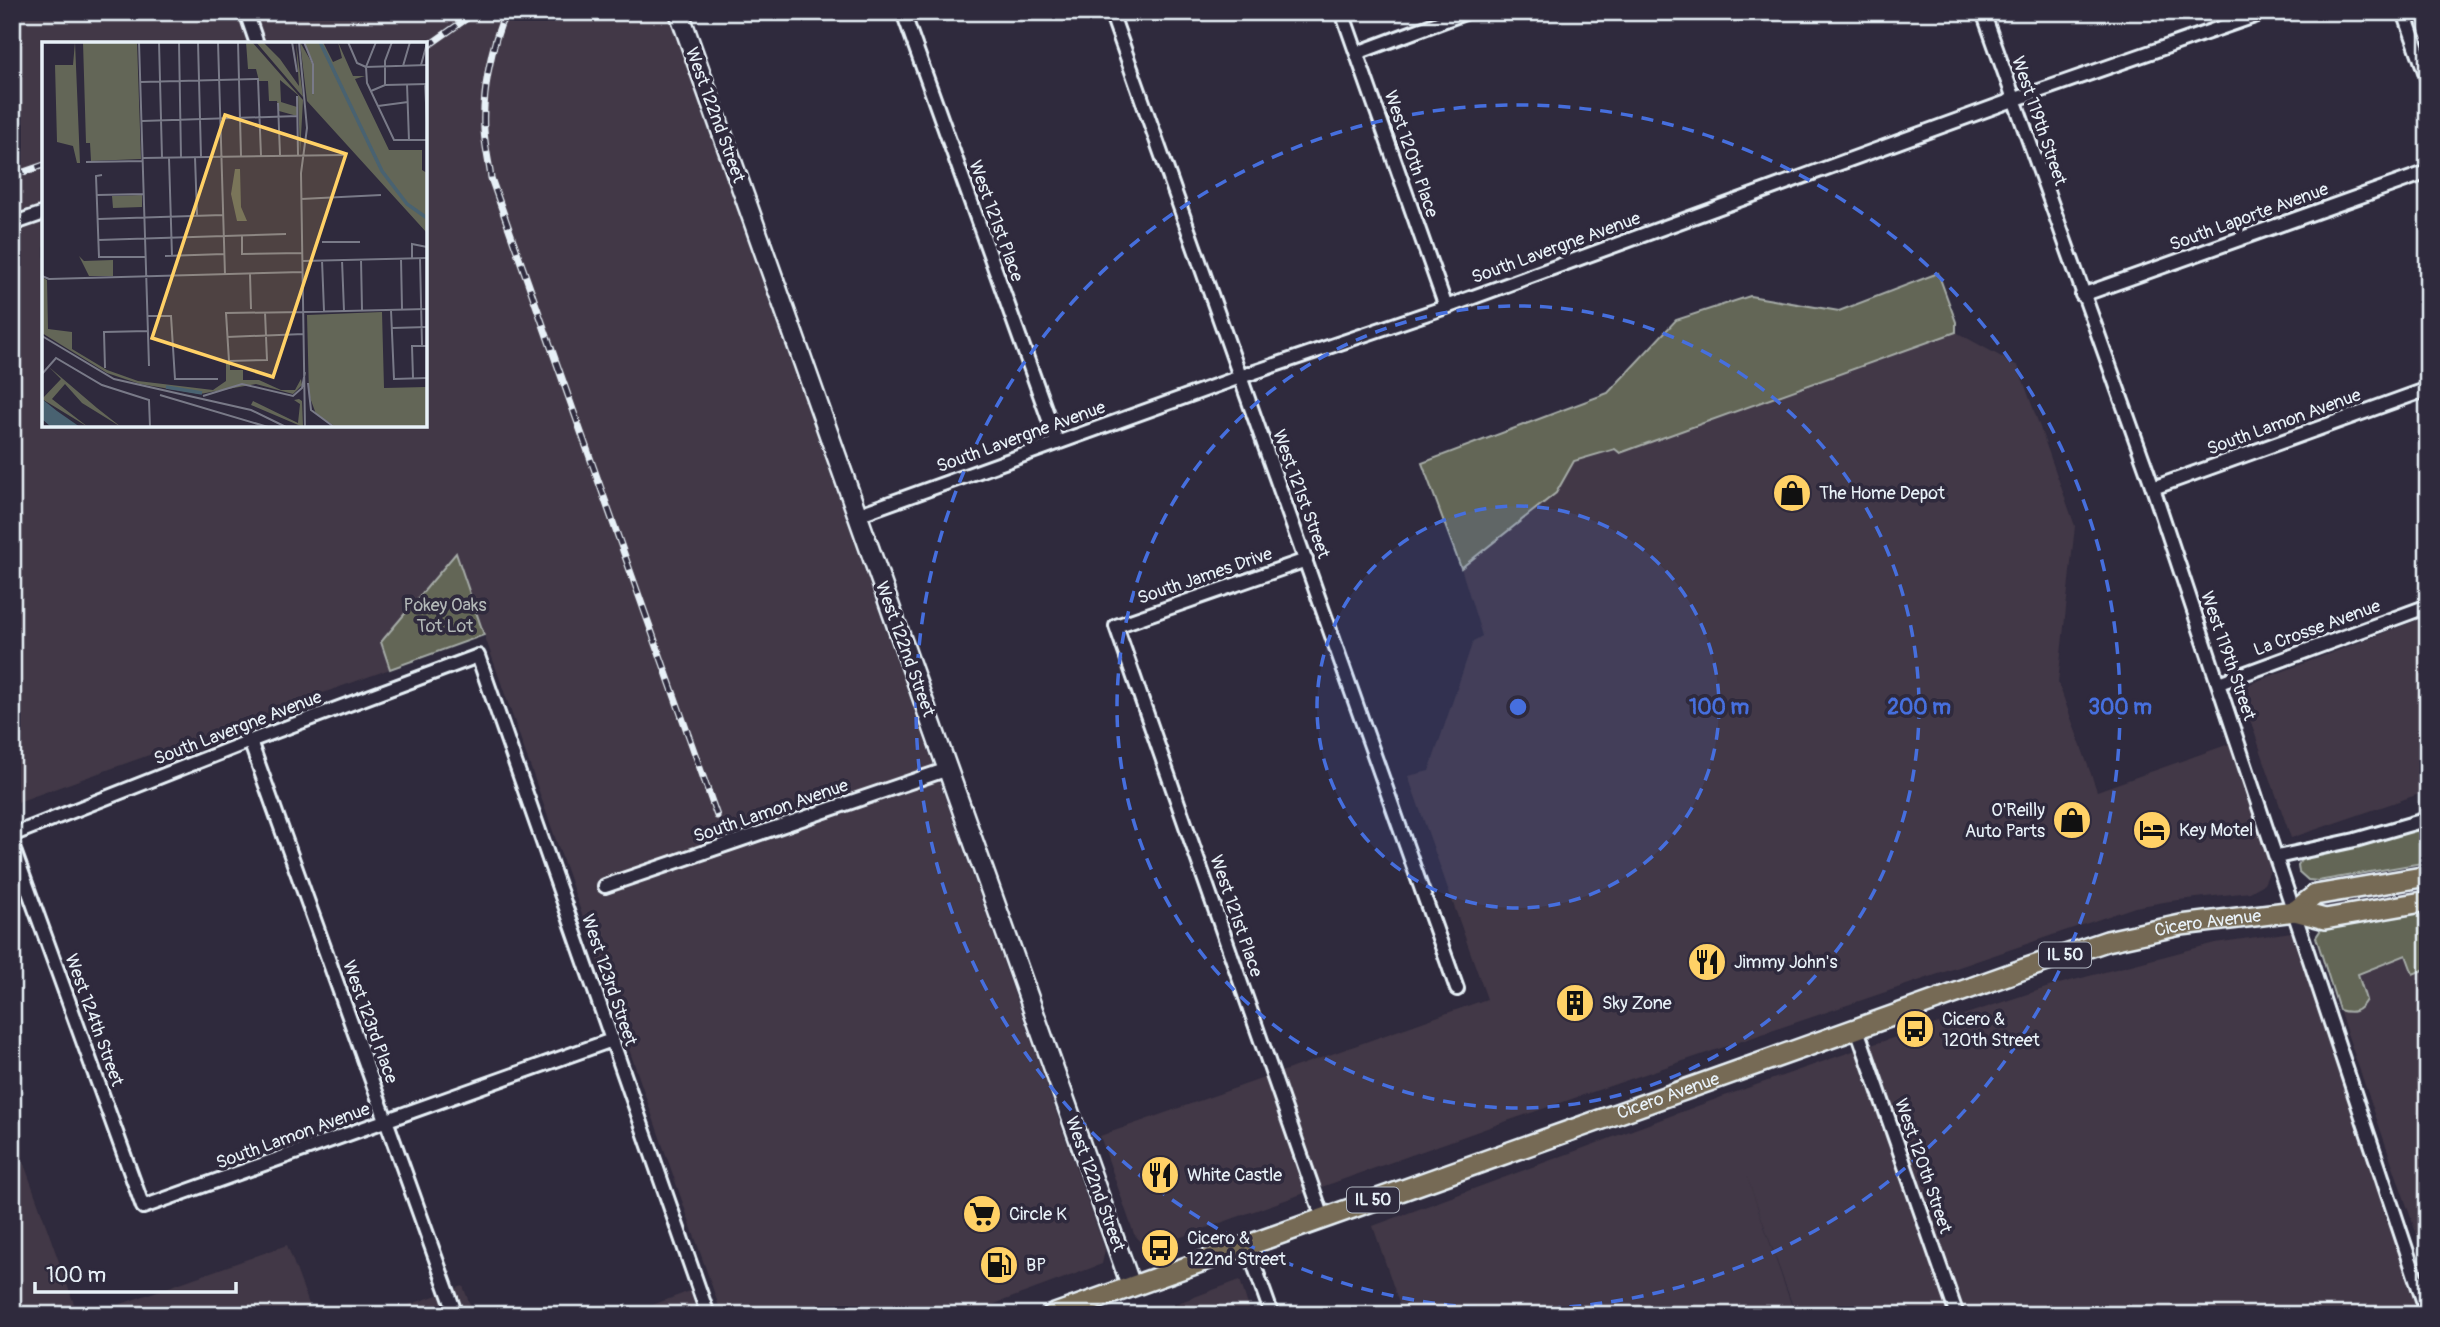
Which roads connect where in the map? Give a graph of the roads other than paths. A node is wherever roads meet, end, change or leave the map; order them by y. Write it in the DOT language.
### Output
graph roads {
  1 [pos="246,12"];
  2 [pos="679,12"];
  3 [pos="903,12"];
  4 [pos="1111,12"];
  5 [pos="1342,12"];
  6 [pos="1467,12"];
  7 [pos="1983,12"];
  8 [pos="2266,12"];
  9 [pos="2404,12"];
  10 [pos="256,42"];
  11 [pos="1357,53"];
  12 [pos="2428,80"];
  13 [pos="2013,100"];
  14 [pos="2428,172"];
  15 [pos="42,214"];
  16 [pos="12,224"];
  17 [pos="2082,295"];
  18 [pos="1446,307"];
  19 [pos="1240,377"];
  20 [pos="2428,389"];
  21 [pos="1057,442"];
  22 [pos="2153,488"];
  23 [pos="857,515"];
  24 [pos="1306,559"];
  25 [pos="2428,606"];
  26 [pos="1116,626"];
  27 [pos="478,656"];
  28 [pos="2219,682"];
  29 [pos="250,741"];
  30 [pos="948,769"];
  31 [pos="2428,819"];
  32 [pos="12,835"];
  33 [pos="12,845"];
  34 [pos="2277,857"];
  35 [pos="2428,876"];
  36 [pos="605,886"];
  37 [pos="2428,901"];
  38 [pos="2295,911"];
  39 [pos="1457,989"];
  40 [pos="1857,1028"];
  41 [pos="612,1040"];
  42 [pos="388,1121"];
  43 [pos="143,1207"];
  44 [pos="1323,1218"];
  45 [pos="1247,1245"];
  46 [pos="1131,1286"];
  47 [pos="456,1315"];
  48 [pos="708,1315"];
  49 [pos="1052,1315"];
  50 [pos="1272,1315"];
  51 [pos="1957,1315"];
  52 [pos="2428,1315"];
  1 -- 10 [label="street"];
  2 -- 23 [label="street, West 122nd Street"];
  3 -- 21 [label="street, West 121st Place"];
  4 -- 19 [label="street, West 121st Street"];
  5 -- 11 [label="street, West 120th Place"];
  6 -- 11 [label="street"];
  7 -- 13 [label="street, West 119th Street"];
  8 -- 13 [label="street, South Lavergne Avenue"];
  9 -- 12 [label="street"];
  11 -- 18 [label="street, West 120th Place"];
  13 -- 17 [label="street, West 119th Street"];
  13 -- 18 [label="street, South Lavergne Avenue"];
  14 -- 17 [label="street, South Laporte Avenue"];
  15 -- 16 [label="street"];
  17 -- 22 [label="street, West 119th Street"];
  18 -- 19 [label="street, South Lavergne Avenue"];
  19 -- 21 [label="street, South Lavergne Avenue"];
  19 -- 24 [label="street, West 121st Street"];
  20 -- 22 [label="street, South Lamon Avenue"];
  21 -- 23 [label="street, South Lavergne Avenue"];
  22 -- 28 [label="street, West 119th Street"];
  23 -- 30 [label="street, West 122nd Street"];
  24 -- 26 [label="street, South James Drive"];
  24 -- 39 [label="street, West 121st Street"];
  25 -- 28 [label="street, La Crosse Avenue"];
  26 -- 44 [label="street, West 121st Place"];
  27 -- 29 [label="street, South Lavergne Avenue"];
  27 -- 41 [label="street, West 123rd Street"];
  28 -- 34 [label="street, West 119th Street"];
  29 -- 32 [label="street, South Lavergne Avenue"];
  29 -- 42 [label="street, West 123rd Place"];
  30 -- 36 [label="street, South Lamon Avenue"];
  30 -- 46 [label="street, West 122nd Street"];
  31 -- 34 [label="street"];
  33 -- 43 [label="street, West 124th Street"];
  34 -- 38 [label="street, West 119th Street"];
  35 -- 38 [label="main road, Cicero Avenue / IL 50"];
  37 -- 38 [label="main road, Cicero Avenue / IL 50"];
  38 -- 40 [label="main road, Cicero Avenue / IL 50"];
  38 -- 52 [label="street, West 119th Street"];
  40 -- 44 [label="main road, Cicero Avenue / IL 50"];
  40 -- 51 [label="street, West 120th Street"];
  41 -- 42 [label="street, South Lamon Avenue"];
  41 -- 48 [label="street, West 123rd Street"];
  42 -- 43 [label="street, South Lamon Avenue"];
  42 -- 47 [label="street, West 123rd Place"];
  44 -- 45 [label="main road, Cicero Avenue / IL 50"];
  45 -- 46 [label="main road, Cicero Avenue / IL 50"];
  45 -- 50 [label="street"];
  46 -- 49 [label="main road, Cicero Avenue / IL 50"];
}
